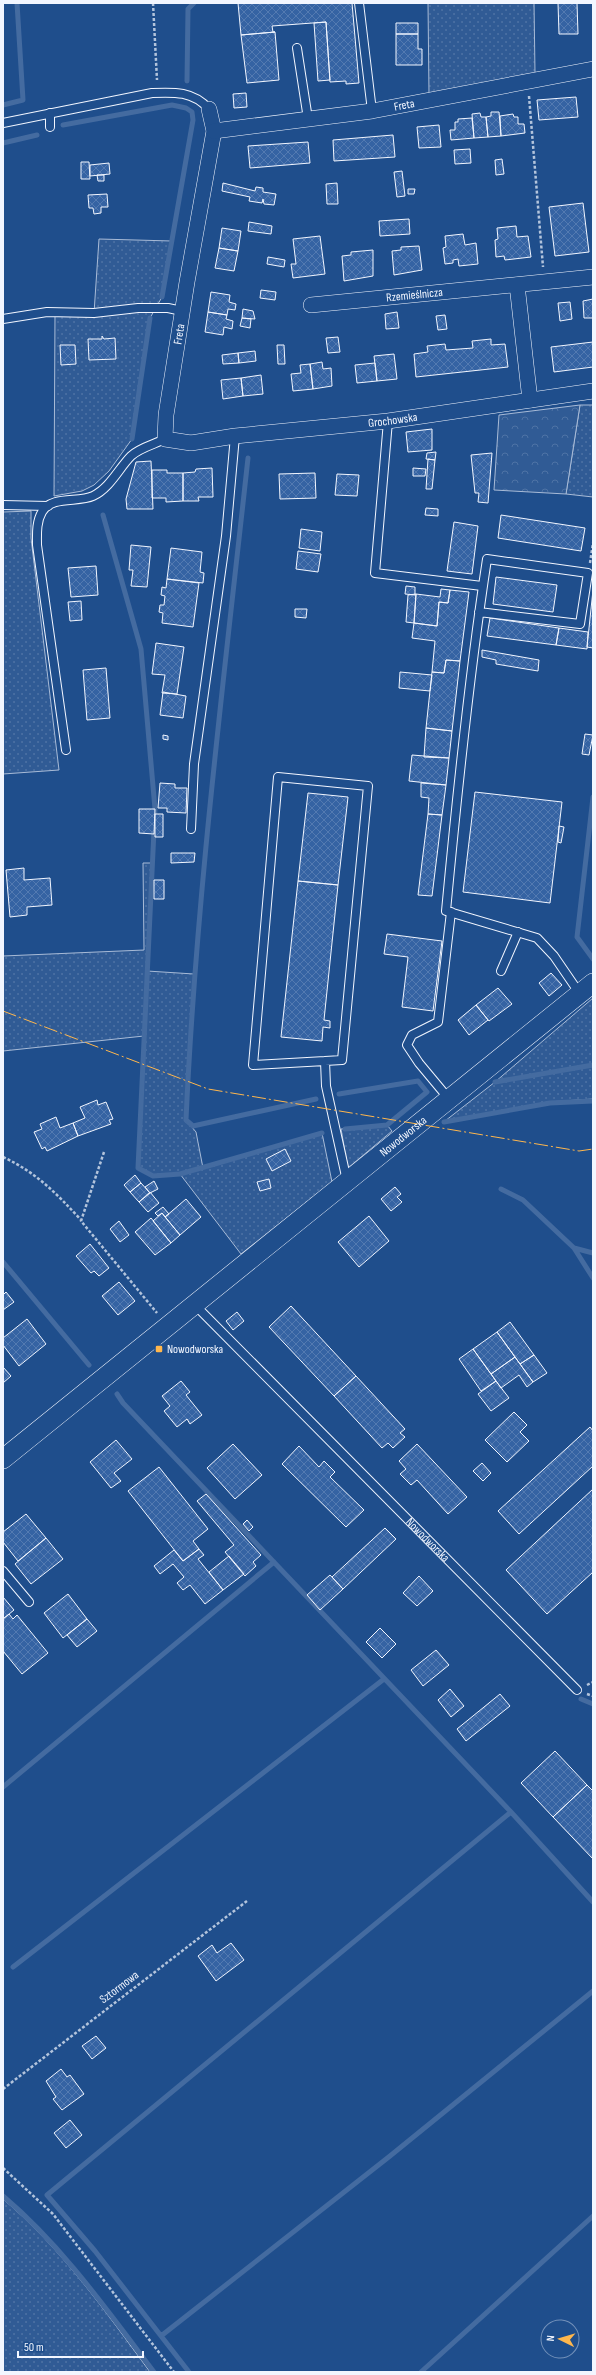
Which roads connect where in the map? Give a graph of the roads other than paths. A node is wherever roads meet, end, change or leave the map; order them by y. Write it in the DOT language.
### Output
graph roads {
  1 [pos="359,3"];
  2 [pos="297,48"];
  3 [pos="593,69"];
  4 [pos="209,109"];
  5 [pos="372,111"];
  6 [pos="50,113"];
  7 [pos="308,120"];
  8 [pos="3,123"];
  9 [pos="50,127"];
  10 [pos="214,131"];
  11 [pos="593,276"];
  12 [pos="518,285"];
  13 [pos="311,305"];
  14 [pos="182,311"];
  15 [pos="3,319"];
  16 [pos="593,391"];
  17 [pos="530,400"];
  18 [pos="388,421"];
  19 [pos="235,436"];
  20 [pos="165,439"];
  21 [pos="3,506"];
  22 [pos="48,506"];
  23 [pos="482,586"];
  24 [pos="479,612"];
  25 [pos="66,750"];
  26 [pos="191,829"];
  27 [pos="451,912"];
  28 [pos="518,932"];
  29 [pos="501,971"];
  30 [pos="587,988"];
  31 [pos="325,1061"];
  32 [pos="449,1099"];
  33 [pos="347,1181"];
  34 [pos="194,1304"];
  35 [pos="3,1459"];
  36 [pos="3,1571"];
  37 [pos="29,1602"];
  38 [pos="578,1690"];
  1 -- 5 [label="lane"];
  2 -- 7 [label="lane"];
  3 -- 5 [label="street, Freta"];
  4 -- 6 [label="lane"];
  4 -- 10 [label="street, Freta"];
  5 -- 7 [label="street, Freta"];
  6 -- 8 [label="lane"];
  6 -- 9 [label="lane"];
  7 -- 10 [label="street, Freta"];
  10 -- 14 [label="street, Freta"];
  11 -- 12 [label="street, Rzemieślnicza"];
  12 -- 13 [label="street, Rzemieślnicza"];
  12 -- 17 [label="street"];
  14 -- 15 [label="lane"];
  14 -- 20 [label="street, Freta"];
  16 -- 17 [label="street, Grochowska"];
  17 -- 18 [label="street, Grochowska"];
  18 -- 19 [label="street, Grochowska"];
  18 -- 23 [label="lane"];
  19 -- 20 [label="street, Grochowska"];
  19 -- 26 [label="lane"];
  20 -- 22 [label="lane"];
  21 -- 22 [label="lane"];
  22 -- 25 [label="lane"];
  23 -- 24 [label="lane"];
  23 -- 24 [label="lane"];
  24 -- 27 [label="lane"];
  27 -- 28 [label="lane"];
  27 -- 32 [label="lane"];
  28 -- 29 [label="lane"];
  28 -- 30 [label="lane"];
  30 -- 32 [label="street, Nowodworska"];
  31 -- 31 [label="lane"];
  31 -- 33 [label="lane"];
  32 -- 33 [label="street, Nowodworska"];
  33 -- 34 [label="street, Nowodworska"];
  34 -- 35 [label="street, Nowodworska"];
  34 -- 38 [label="lane, Nowodworska"];
  36 -- 37 [label="lane"];
}
